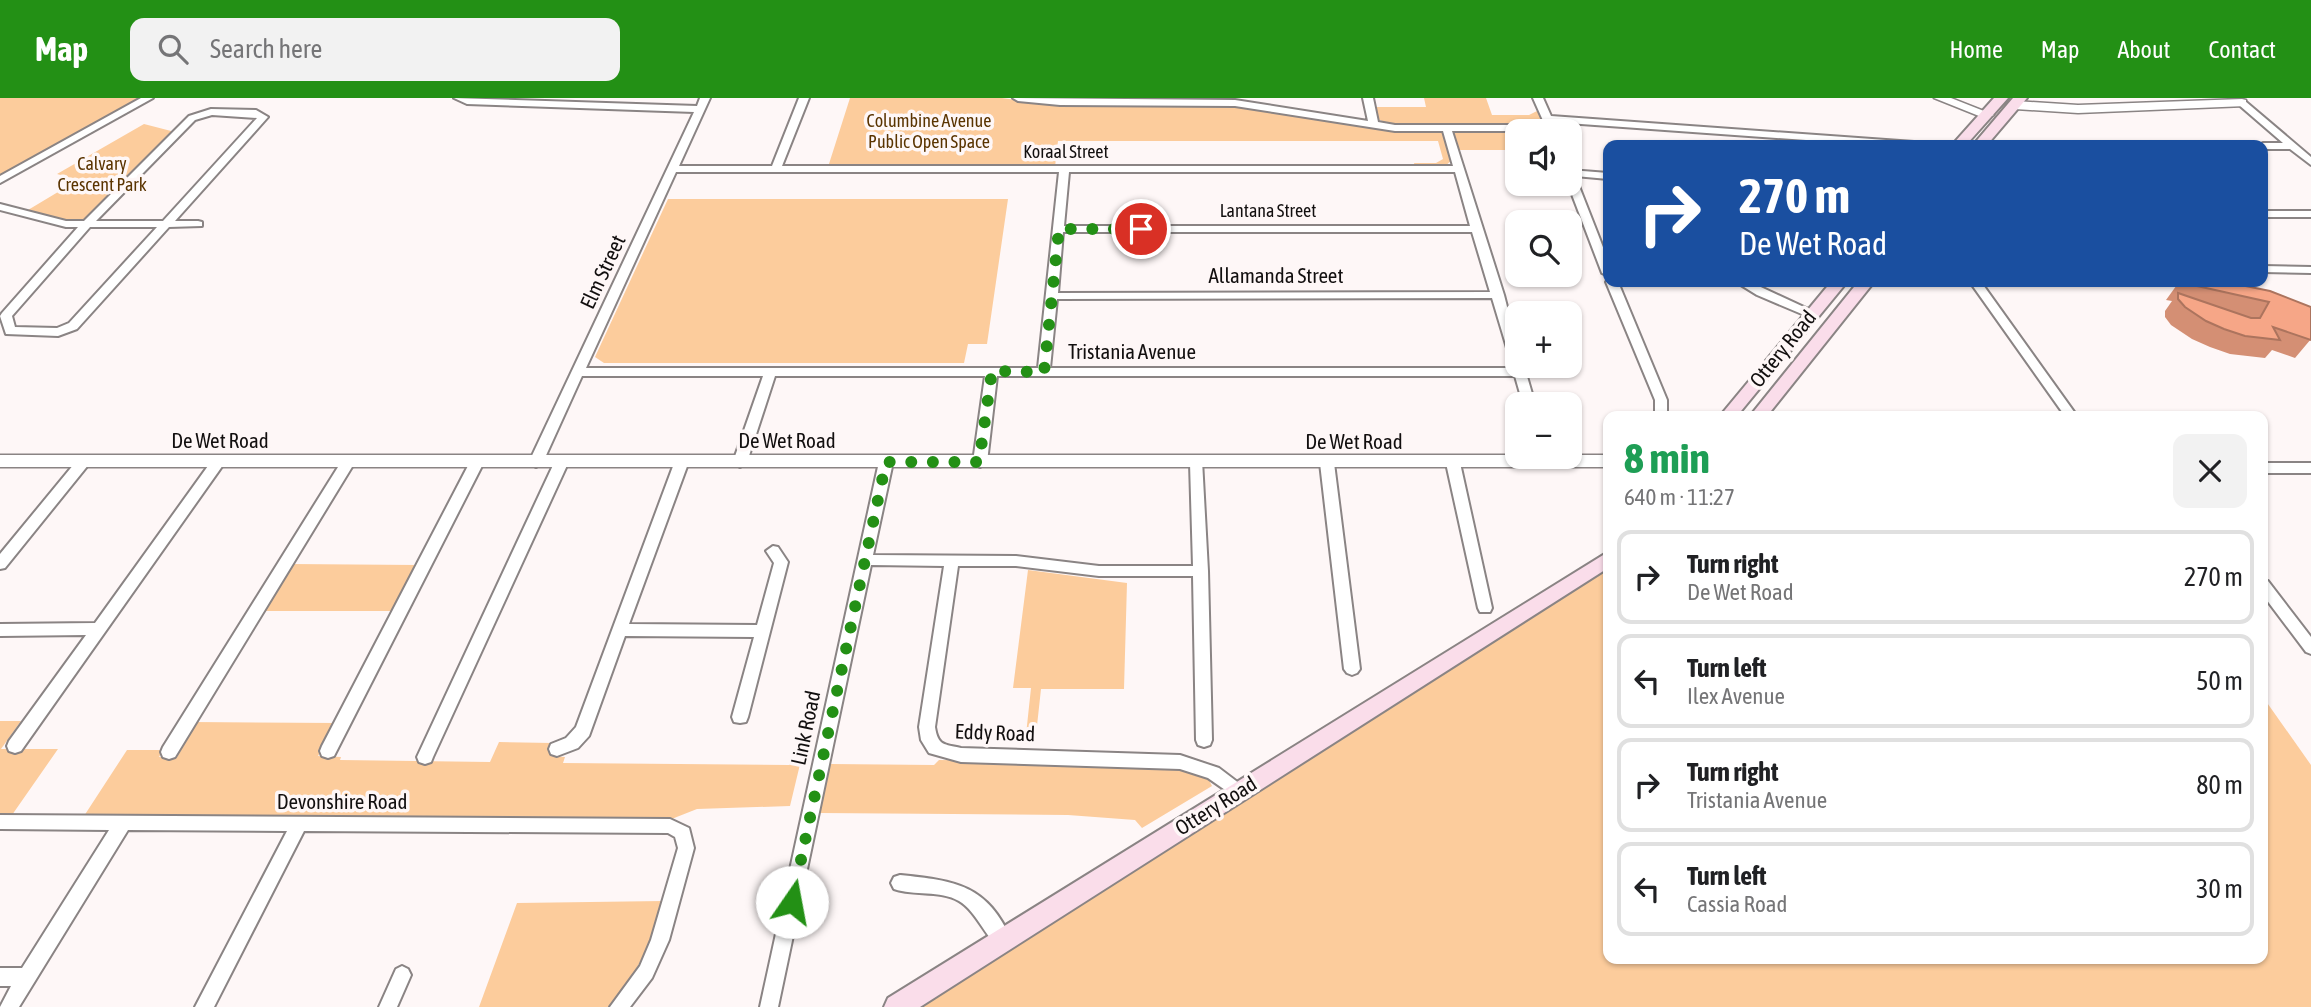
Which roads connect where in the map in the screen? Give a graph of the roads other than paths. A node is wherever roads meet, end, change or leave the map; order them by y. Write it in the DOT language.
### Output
graph roads {
  1 [pos="148,98"];
  2 [pos="459,98"];
  3 [pos="804,98"];
  4 [pos="1018,98"];
  5 [pos="1368,98"];
  6 [pos="1538,98"];
  7 [pos="1940,98"];
  8 [pos="2001,98"];
  9 [pos="2036,98"];
  10 [pos="2239,100"];
  11 [pos="552,101"];
  12 [pos="2018,102"];
  13 [pos="702,104"];
  14 [pos="2060,108"];
  15 [pos="1988,115"];
  16 [pos="1547,119"];
  17 [pos="1374,125"];
  18 [pos="1505,127"];
  19 [pos="1582,128"];
  20 [pos="1447,129"];
  21 [pos="1818,140"];
  22 [pos="1964,140"];
  23 [pos="1984,140"];
  24 [pos="2268,146"];
  25 [pos="2292,146"];
  26 [pos="2311,162"];
  27 [pos="672,169"];
  28 [pos="775,169"];
  29 [pos="1064,169"];
  30 [pos="1460,169"];
  31 [pos="1582,175"];
  32 [pos="1603,176"];
  33 [pos="0,180"];
  34 [pos="1580,196"];
  35 [pos="0,207"];
  36 [pos="2268,214"];
  37 [pos="2311,214"];
  38 [pos="164,224"];
  39 [pos="198,224"];
  40 [pos="86,225"];
  41 [pos="1059,229"];
  42 [pos="1478,229"];
  43 [pos="1603,246"];
  44 [pos="2268,270"];
  45 [pos="2310,271"];
  46 [pos="1614,287"];
  47 [pos="1751,287"];
  48 [pos="1835,287"];
  49 [pos="1862,287"];
  50 [pos="1979,287"];
  51 [pos="1498,295"];
  52 [pos="1054,296"];
  53 [pos="1813,314"];
  54 [pos="1505,320"];
  55 [pos="1505,367"];
  56 [pos="992,371"];
  57 [pos="578,372"];
  58 [pos="770,372"];
  59 [pos="1044,372"];
  60 [pos="1661,411"];
  61 [pos="1732,411"];
  62 [pos="1762,411"];
  63 [pos="2067,411"];
  64 [pos="0,461"];
  65 [pos="84,461"];
  66 [pos="218,461"];
  67 [pos="562,461"];
  68 [pos="682,461"];
  69 [pos="740,461"];
  70 [pos="1603,461"];
  71 [pos="348,462"];
  72 [pos="477,462"];
  73 [pos="536,462"];
  74 [pos="886,462"];
  75 [pos="979,462"];
  76 [pos="1582,462"];
  77 [pos="1197,463"];
  78 [pos="1326,463"];
  79 [pos="1453,463"];
  80 [pos="1505,463"];
  81 [pos="1582,464"];
  82 [pos="1603,466"];
  83 [pos="2268,468"];
  84 [pos="2306,468"];
  85 [pos="2311,480"];
  86 [pos="1603,548"];
  87 [pos="773,551"];
  88 [pos="865,560"];
  89 [pos="952,561"];
  90 [pos="1603,562"];
  91 [pos="0,564"];
  92 [pos="1201,571"];
  93 [pos="2268,592"];
  94 [pos="1535,603"];
  95 [pos="1485,608"];
  96 [pos="99,629"];
  97 [pos="0,630"];
  98 [pos="621,630"];
  99 [pos="763,631"];
  100 [pos="2311,648"];
  101 [pos="1352,670"];
  102 [pos="740,718"];
  103 [pos="1204,740"];
  104 [pos="15,746"];
  105 [pos="557,749"];
  106 [pos="328,751"];
  107 [pos="169,752"];
  108 [pos="425,757"];
  109 [pos="1238,792"];
  110 [pos="0,822"];
  111 [pos="123,823"];
  112 [pos="299,824"];
  113 [pos="900,883"];
  114 [pos="1003,941"];
  115 [pos="402,975"];
  116 [pos="0,977"];
  117 [pos="26,977"];
  118 [pos="900,1004"];
  119 [pos="770,1006"];
  120 [pos="8,1007"];
  121 [pos="204,1007"];
  122 [pos="388,1007"];
  123 [pos="619,1007"];
  1 -- 33 [label="street"];
  2 -- 11 [label="street"];
  3 -- 28 [label="street"];
  4 -- 17 [label="street"];
  5 -- 17 [label="street"];
  6 -- 16 [label="street"];
  7 -- 15 [label="street"];
  8 -- 15 [label="main road"];
  9 -- 14 [label="street"];
  10 -- 14 [label="street"];
  10 -- 25 [label="street"];
  11 -- 13 [label="street"];
  12 -- 14 [label="street"];
  12 -- 23 [label="main road"];
  13 -- 27 [label="street, Elm Street"];
  15 -- 22 [label="main road"];
  17 -- 20 [label="street"];
  18 -- 20 [label="street"];
  19 -- 21 [label="street"];
  20 -- 30 [label="street"];
  24 -- 25 [label="street"];
  25 -- 26 [label="street"];
  27 -- 28 [label="street, Koraal Street"];
  27 -- 57 [label="street, Elm Street"];
  28 -- 29 [label="street, Koraal Street"];
  29 -- 30 [label="street, Koraal Street"];
  29 -- 41 [label="street"];
  30 -- 42 [label="street"];
  31 -- 32 [label="street"];
  34 -- 43 [label="street"];
  35 -- 40 [label="street"];
  36 -- 37 [label="street"];
  38 -- 39 [label="street"];
  38 -- 40 [label="street"];
  38 -- 40 [label="street"];
  38 -- 40 [label="street"];
  41 -- 42 [label="street, Lantana Street"];
  41 -- 52 [label="street"];
  42 -- 51 [label="street"];
  44 -- 45 [label="street"];
  46 -- 60 [label="street"];
  47 -- 53 [label="street"];
  48 -- 53 [label="main road, Ottery Road"];
  49 -- 62 [label="main road, Ottery Road"];
  50 -- 63 [label="street"];
  51 -- 52 [label="street, Allamanda Street"];
  51 -- 54 [label="street"];
  52 -- 59 [label="street"];
  53 -- 61 [label="main road, Ottery Road"];
  55 -- 59 [label="street, Tristania Avenue"];
  56 -- 58 [label="street, Tristania Avenue"];
  56 -- 59 [label="street, Tristania Avenue"];
  56 -- 75 [label="street"];
  57 -- 58 [label="street, Tristania Avenue"];
  57 -- 73 [label="street, Elm Street"];
  58 -- 69 [label="street"];
  64 -- 65 [label="street, De Wet Road"];
  65 -- 66 [label="street, De Wet Road"];
  65 -- 91 [label="street"];
  66 -- 71 [label="street, De Wet Road"];
  66 -- 96 [label="street"];
  67 -- 68 [label="street, De Wet Road"];
  67 -- 73 [label="street, De Wet Road"];
  67 -- 108 [label="street"];
  68 -- 69 [label="street, De Wet Road"];
  68 -- 98 [label="street"];
  69 -- 74 [label="street, De Wet Road"];
  70 -- 76 [label="street, De Wet Road"];
  71 -- 72 [label="street, De Wet Road"];
  71 -- 107 [label="street"];
  72 -- 73 [label="street, De Wet Road"];
  72 -- 106 [label="street"];
  74 -- 75 [label="street, De Wet Road"];
  74 -- 88 [label="street, Link Road"];
  75 -- 77 [label="street, De Wet Road"];
  77 -- 78 [label="street, De Wet Road"];
  77 -- 92 [label="street"];
  78 -- 79 [label="street, De Wet Road"];
  78 -- 101 [label="street"];
  79 -- 80 [label="street, De Wet Road"];
  79 -- 95 [label="street"];
  81 -- 82 [label="street, De Wet Road"];
  83 -- 84 [label="street"];
  84 -- 85 [label="street"];
  86 -- 94 [label="main road, Ottery Road"];
  87 -- 99 [label="street"];
  88 -- 89 [label="street"];
  88 -- 119 [label="street, Link Road"];
  89 -- 92 [label="street"];
  89 -- 109 [label="street, Eddy Road"];
  90 -- 94 [label="main road, Ottery Road"];
  92 -- 103 [label="street"];
  93 -- 100 [label="street"];
  94 -- 109 [label="main road, Ottery Road"];
  96 -- 97 [label="street"];
  96 -- 104 [label="street"];
  98 -- 99 [label="street"];
  98 -- 105 [label="street"];
  99 -- 102 [label="street"];
  109 -- 114 [label="main road, Ottery Road"];
  110 -- 111 [label="street, Devonshire Road"];
  111 -- 112 [label="street, Devonshire Road"];
  111 -- 117 [label="street"];
  112 -- 121 [label="street"];
  112 -- 123 [label="street, Devonshire Road"];
  113 -- 114 [label="street"];
  114 -- 118 [label="main road, Ottery Road"];
  115 -- 122 [label="street"];
  116 -- 117 [label="street"];
  117 -- 120 [label="street"];
}
